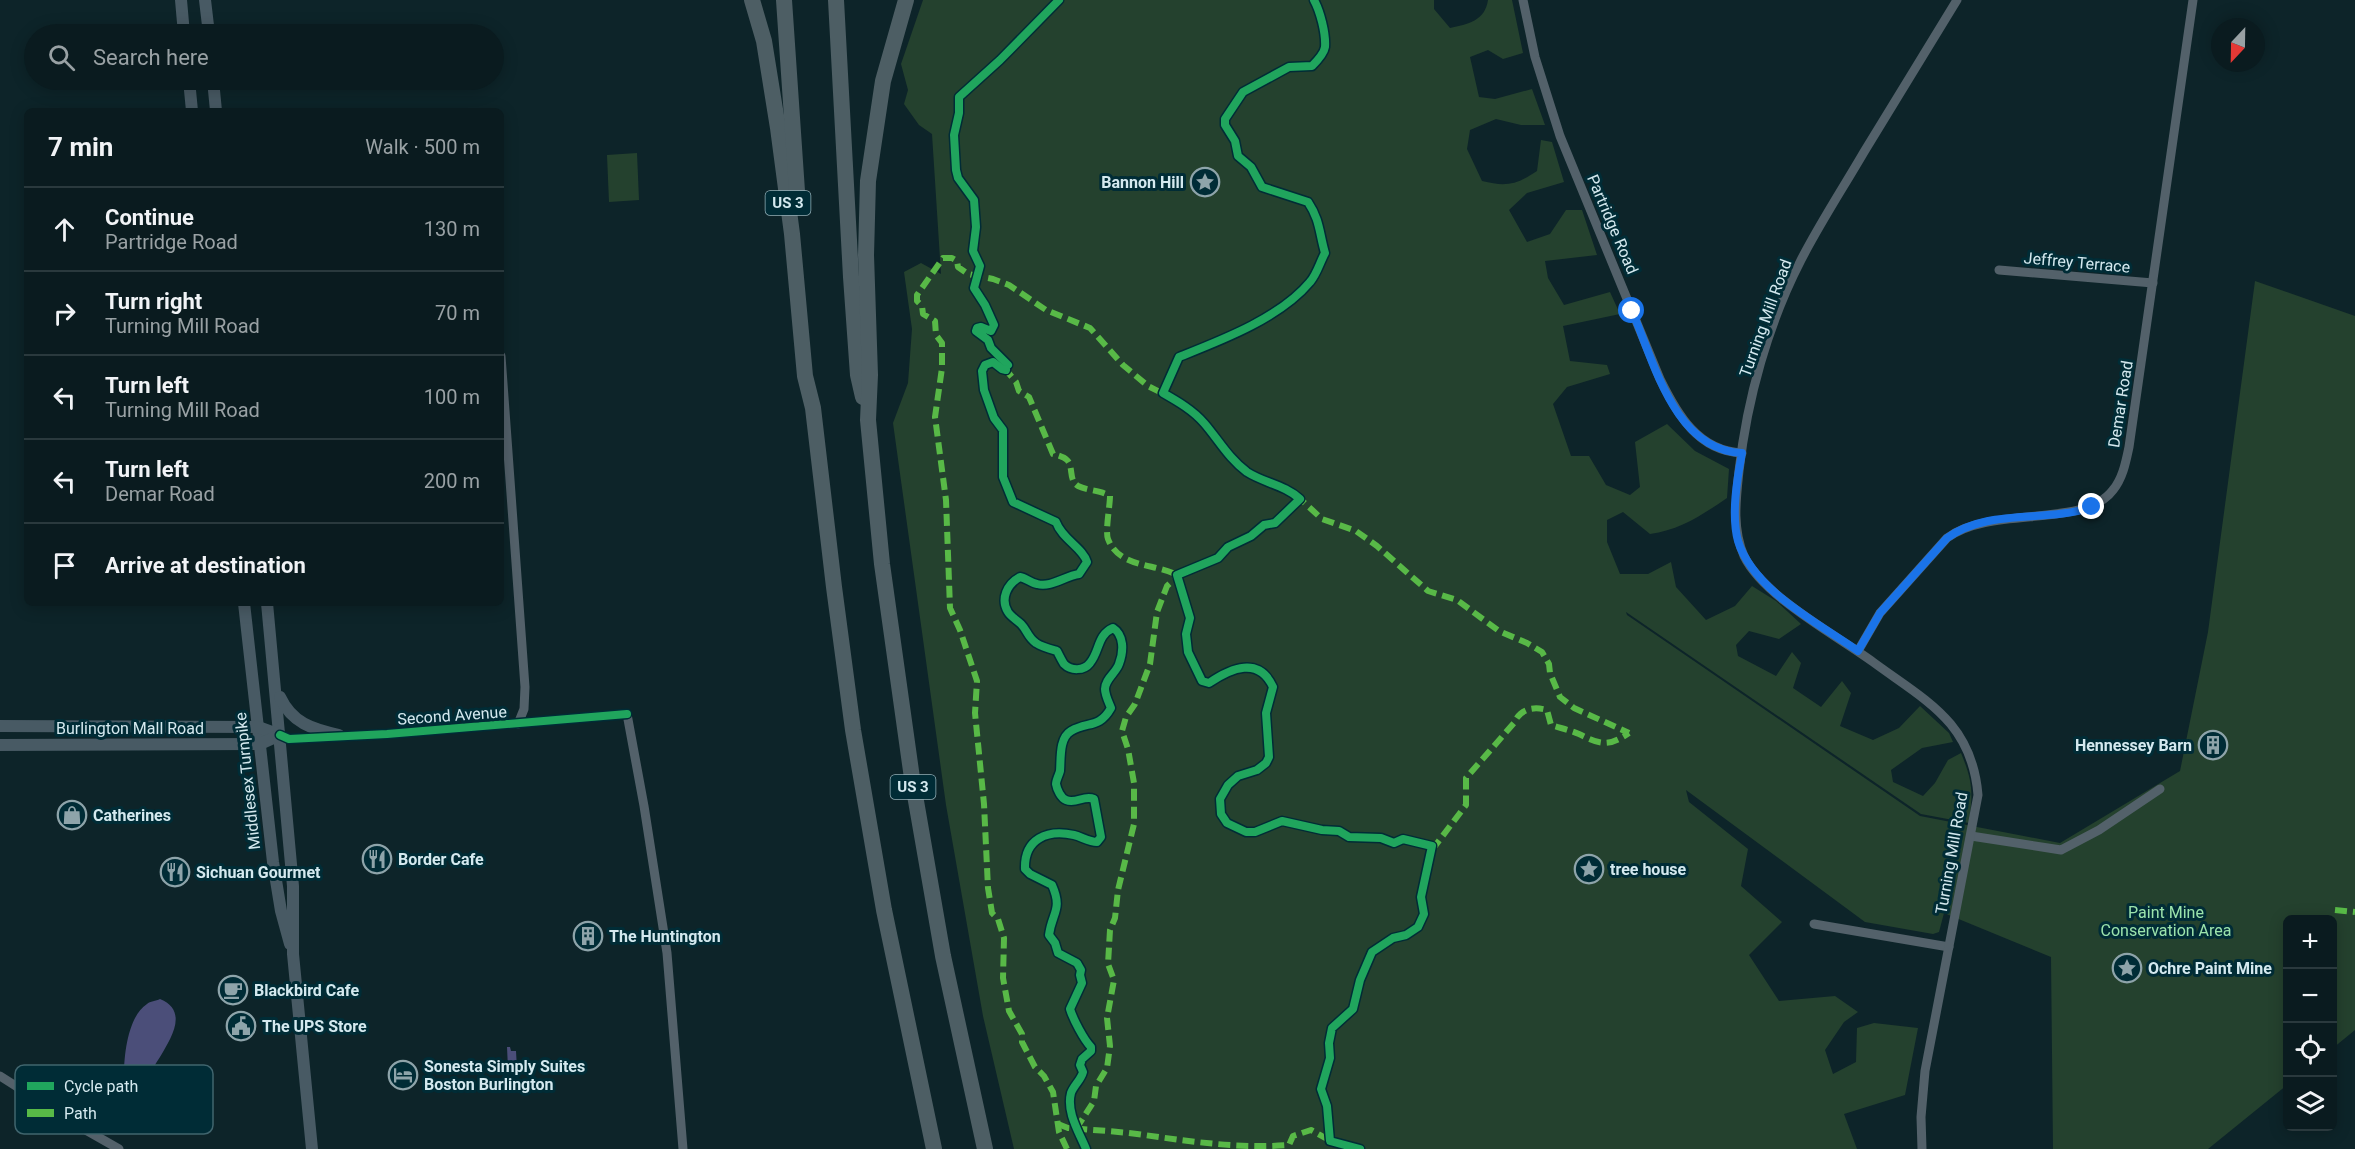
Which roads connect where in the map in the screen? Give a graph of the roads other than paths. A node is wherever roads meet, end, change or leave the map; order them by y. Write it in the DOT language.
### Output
graph roads {
  1 [pos="181,0"];
  2 [pos="205,0"];
  3 [pos="753,0"];
  4 [pos="784,0"];
  5 [pos="836,0"];
  6 [pos="906,0"];
  7 [pos="1523,0"];
  8 [pos="1957,0"];
  9 [pos="2193,0"];
  10 [pos="183,24"];
  11 [pos="207,24"];
  12 [pos="190,90"];
  13 [pos="214,90"];
  14 [pos="192,108"];
  15 [pos="216,108"];
  16 [pos="1999,270"];
  17 [pos="2153,283"];
  18 [pos="504,397"];
  19 [pos="813,408"];
  20 [pos="868,420"];
  21 [pos="1742,453"];
  22 [pos="244,606"];
  23 [pos="267,606"];
  24 [pos="1858,651"];
  25 [pos="276,684"];
  26 [pos="518,724"];
  27 [pos="0,726"];
  28 [pos="258,727"];
  29 [pos="280,735"];
  30 [pos="339,735"];
  31 [pos="260,744"];
  32 [pos="0,745"];
  33 [pos="2160,789"];
  34 [pos="1971,836"];
  35 [pos="1814,924"];
  36 [pos="1949,947"];
  37 [pos="293,954"];
  38 [pos="0,1076"];
  39 [pos="15,1086"];
  40 [pos="93,1134"];
  41 [pos="119,1149"];
  42 [pos="312,1149"];
  43 [pos="683,1149"];
  44 [pos="934,1149"];
  45 [pos="986,1149"];
  46 [pos="1922,1149"];
  1 -- 10 [label="main road"];
  2 -- 11 [label="main road"];
  3 -- 19 [label="highway, US 3"];
  4 -- 19 [label="highway"];
  5 -- 20 [label="highway, US 3"];
  6 -- 20 [label="highway"];
  7 -- 21 [label="street, Partridge Road"];
  8 -- 21 [label="street, Turning Mill Road"];
  9 -- 17 [label="street, Demar Road"];
  12 -- 14 [label="main road"];
  13 -- 15 [label="main road"];
  16 -- 17 [label="street, Jeffrey Terrace"];
  17 -- 24 [label="street, Demar Road"];
  18 -- 26 [label="street"];
  19 -- 44 [label="highway, US 3"];
  20 -- 45 [label="highway, US 3"];
  21 -- 24 [label="street, Turning Mill Road"];
  22 -- 28 [label="main road, Middlesex Turnpike"];
  23 -- 25 [label="main road, Middlesex Turnpike"];
  24 -- 34 [label="street, Turning Mill Road"];
  25 -- 29 [label="main road, Middlesex Turnpike"];
  25 -- 30 [label="main road"];
  26 -- 30 [label="street, Second Avenue"];
  26 -- 43 [label="street, Second Avenue"];
  27 -- 28 [label="main road, Burlington Mall Road"];
  28 -- 29 [label="main road, Burlington Mall Road"];
  28 -- 31 [label="main road, Middlesex Turnpike"];
  29 -- 30 [label="street, Second Avenue"];
  29 -- 31 [label="main road"];
  29 -- 37 [label="main road, Middlesex Turnpike"];
  31 -- 32 [label="main road, Burlington Mall Road"];
  31 -- 37 [label="main road, Middlesex Turnpike"];
  33 -- 34 [label="street"];
  34 -- 36 [label="street, Turning Mill Road"];
  35 -- 36 [label="street"];
  36 -- 46 [label="street, Turning Mill Road"];
  37 -- 42 [label="main road, Middlesex Turnpike"];
  38 -- 39 [label="street"];
  40 -- 41 [label="street"];
}
